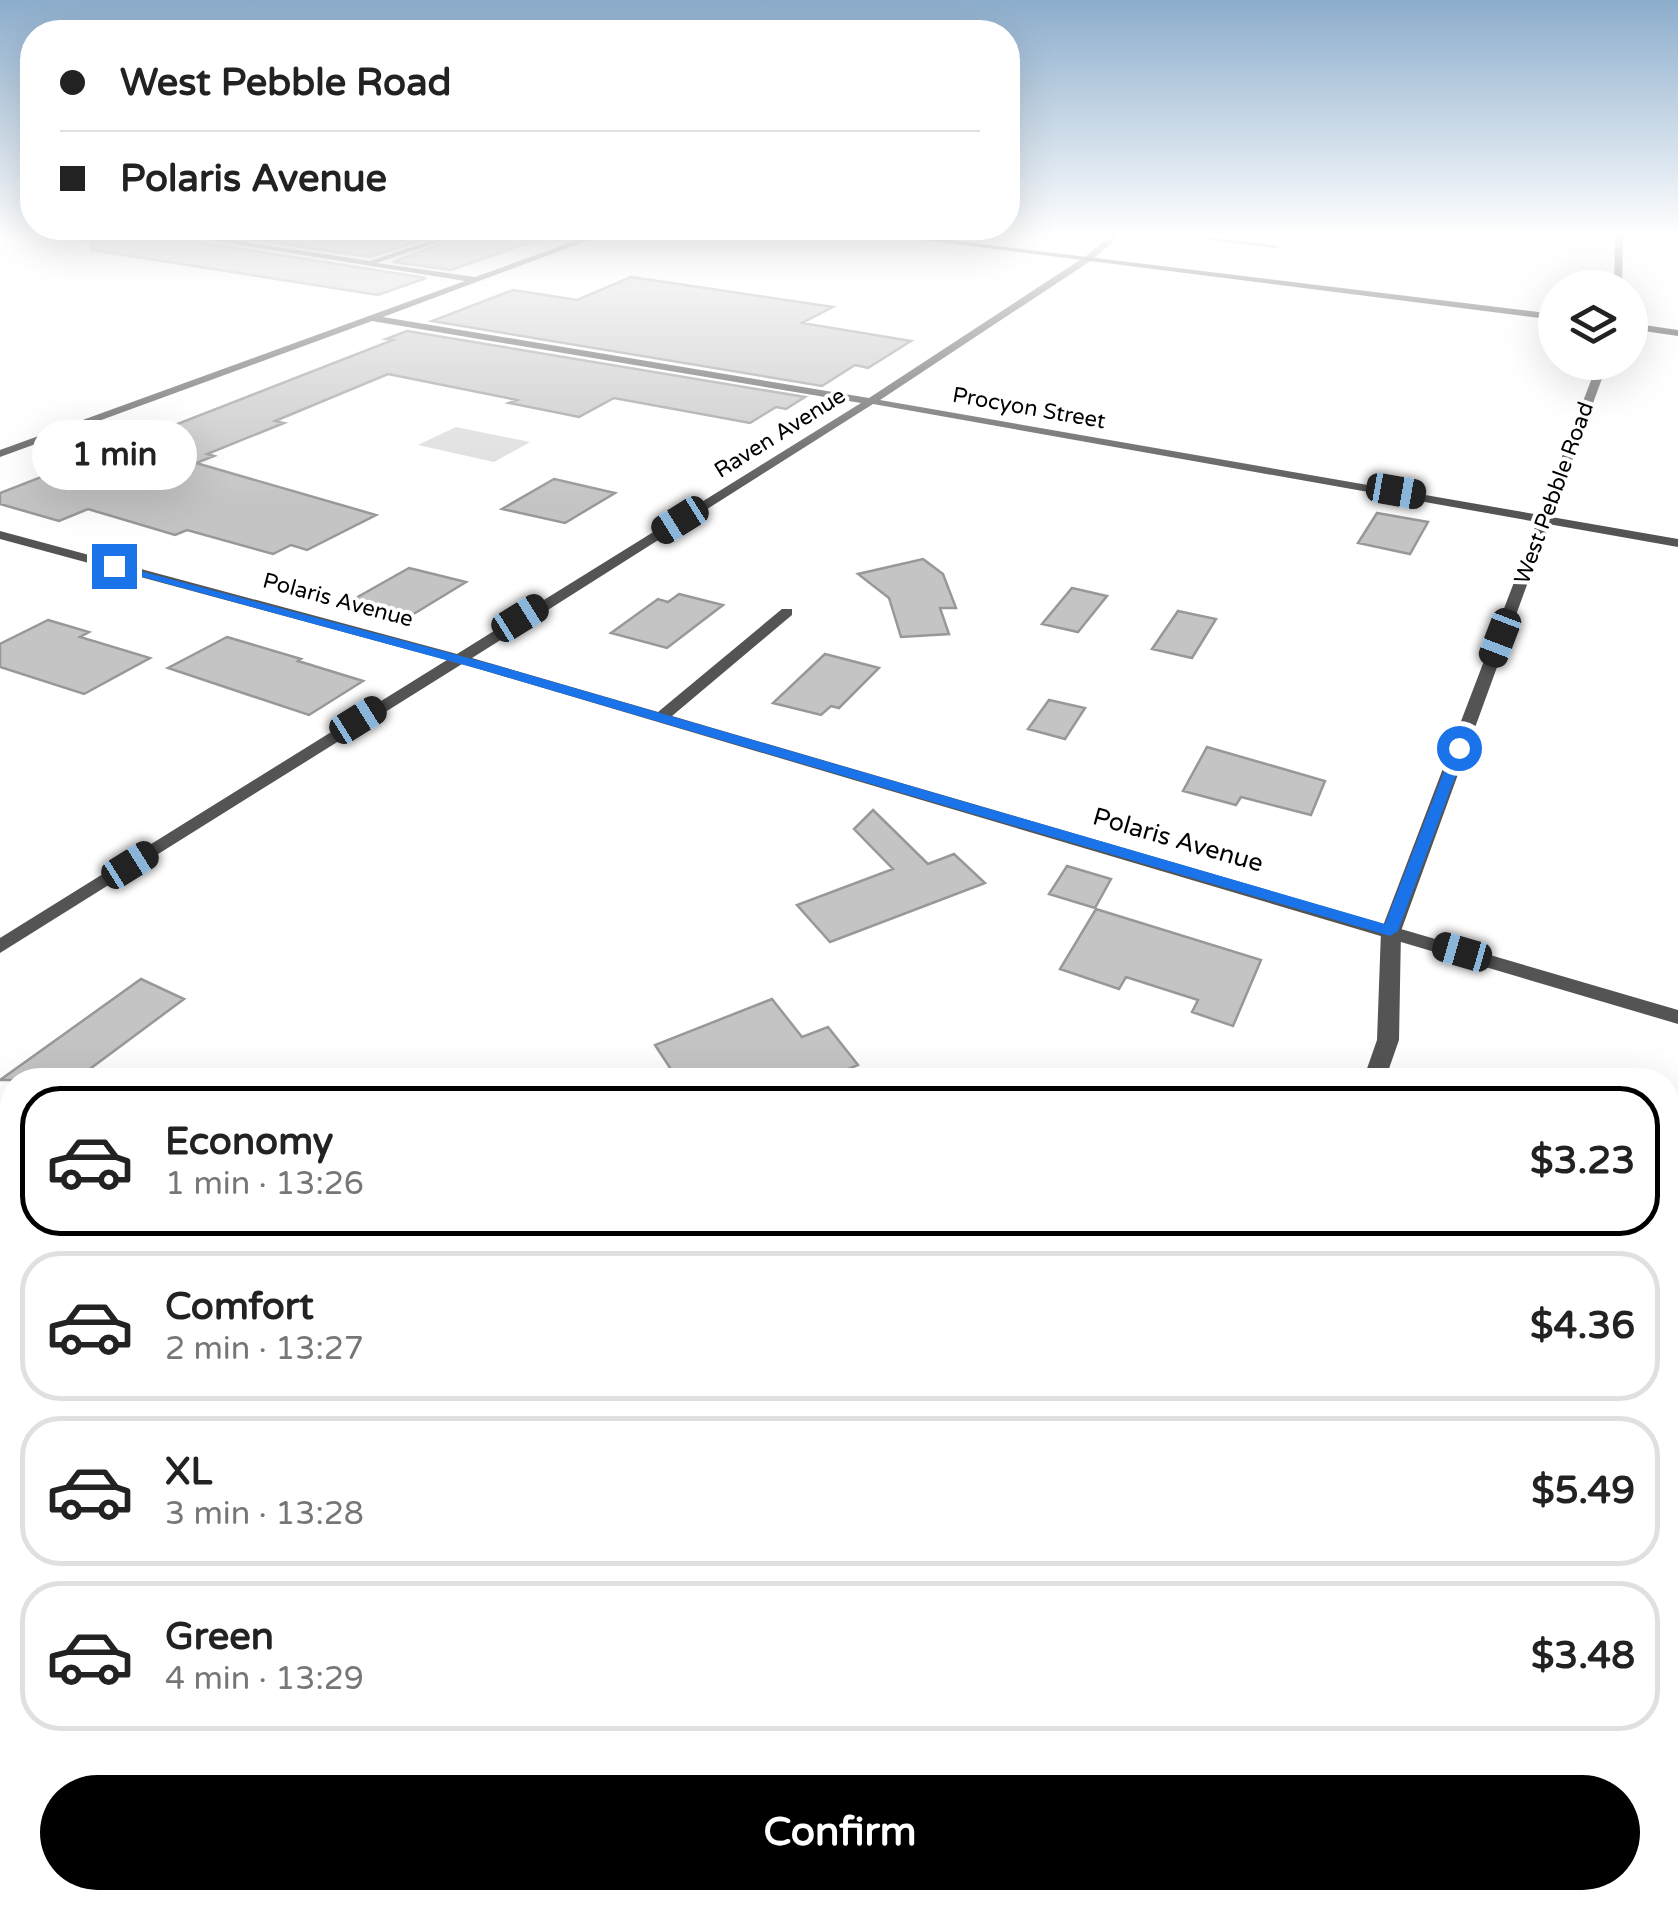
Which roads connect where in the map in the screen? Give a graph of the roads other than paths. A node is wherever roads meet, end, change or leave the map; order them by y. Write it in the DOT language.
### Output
graph roads {
  1 [pos="361,322"];
  2 [pos="397,322"];
  3 [pos="991,322"];
  4 [pos="1648,329"];
  5 [pos="1678,333"];
  6 [pos="1596,380"];
  7 [pos="871,401"];
  8 [pos="0,454"];
  9 [pos="1545,517"];
  10 [pos="0,535"];
  11 [pos="1678,543"];
  12 [pos="788,612"];
  13 [pos="456,658"];
  14 [pos="662,718"];
  15 [pos="1390,931"];
  16 [pos="0,947"];
  17 [pos="1678,1017"];
  18 [pos="1378,1068"];
  1 -- 8 [label="street"];
  2 -- 7 [label="street, Procyon Street"];
  3 -- 7 [label="street, Raven Avenue"];
  4 -- 5 [label="main road"];
  6 -- 9 [label="street, West Pebble Road"];
  7 -- 9 [label="street, Procyon Street"];
  7 -- 13 [label="street, Raven Avenue"];
  9 -- 11 [label="street, Procyon Street"];
  9 -- 15 [label="street, West Pebble Road"];
  10 -- 13 [label="street, Polaris Avenue"];
  12 -- 14 [label="street"];
  13 -- 14 [label="street, Polaris Avenue"];
  13 -- 16 [label="street, Raven Avenue"];
  14 -- 15 [label="street, Polaris Avenue"];
  15 -- 17 [label="street, Polaris Avenue"];
  15 -- 18 [label="street, West Pebble Road"];
}
